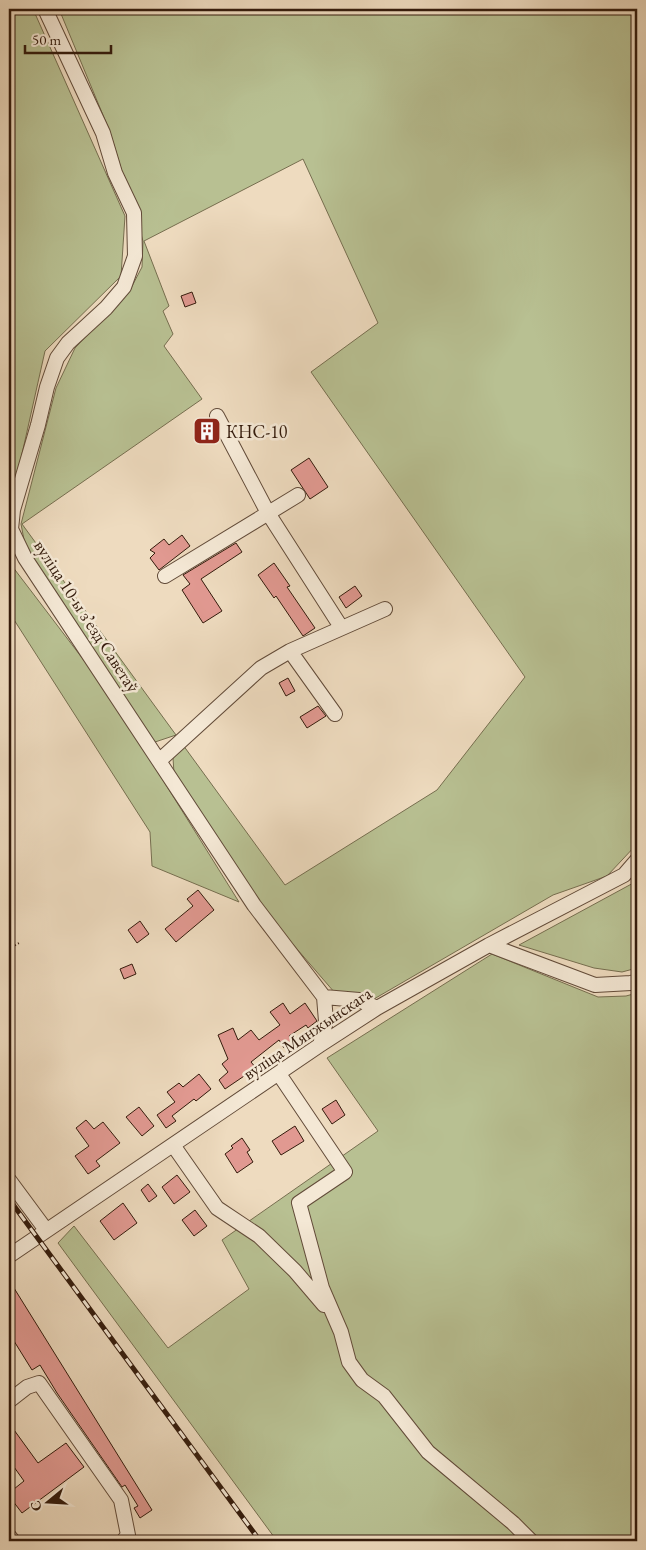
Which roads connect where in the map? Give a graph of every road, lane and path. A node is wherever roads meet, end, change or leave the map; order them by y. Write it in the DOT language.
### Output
graph roads {
  1 [pos="45,9"];
  2 [pos="217,416"];
  3 [pos="298,495"];
  4 [pos="268,513"];
  5 [pos="165,576"];
  6 [pos="385,609"];
  7 [pos="341,627"];
  8 [pos="290,651"];
  9 [pos="335,714"];
  10 [pos="159,761"];
  11 [pos="637,860"];
  12 [pos="19,943"];
  13 [pos="489,944"];
  14 [pos="9,949"];
  15 [pos="637,981"];
  16 [pos="324,997"];
  17 [pos="377,1008"];
  18 [pos="320,1045"];
  19 [pos="279,1074"];
  20 [pos="173,1145"];
  21 [pos="9,1180"];
  22 [pos="46,1230"];
  23 [pos="9,1256"];
  24 [pos="341,1332"];
  25 [pos="9,1401"];
  26 [pos="9,1536"];
  27 [pos="13,1541"];
  28 [pos="123,1541"];
  29 [pos="531,1541"];
  1 -- 10 [label="street, вуліца 10-ы зʼезд Саветаў"];
  2 -- 4 [label="street"];
  3 -- 4 [label="street"];
  4 -- 5 [label="street"];
  4 -- 7 [label="street"];
  6 -- 7 [label="street"];
  7 -- 8 [label="street"];
  8 -- 9 [label="street"];
  8 -- 10 [label="street"];
  10 -- 16 [label="street, вуліца 10-ы зʼезд Саветаў"];
  11 -- 13 [label="street, вуліца Мянжынскага"];
  12 -- 14 [label="path"];
  13 -- 15 [label="street"];
  13 -- 17 [label="street, вуліца Мянжынскага"];
  16 -- 17 [label="street"];
  16 -- 18 [label="street"];
  17 -- 18 [label="street, вуліца Мянжынскага"];
  18 -- 19 [label="street, вуліца Мянжынскага"];
  19 -- 20 [label="street, вуліца Мянжынскага"];
  19 -- 24 [label="street"];
  20 -- 22 [label="street, вуліца Мянжынскага"];
  20 -- 24 [label="street"];
  21 -- 22 [label="street"];
  22 -- 23 [label="street, вуліца Мянжынскага"];
  24 -- 29 [label="street"];
  25 -- 28 [label="street"];
  26 -- 27 [label="street"];
}
